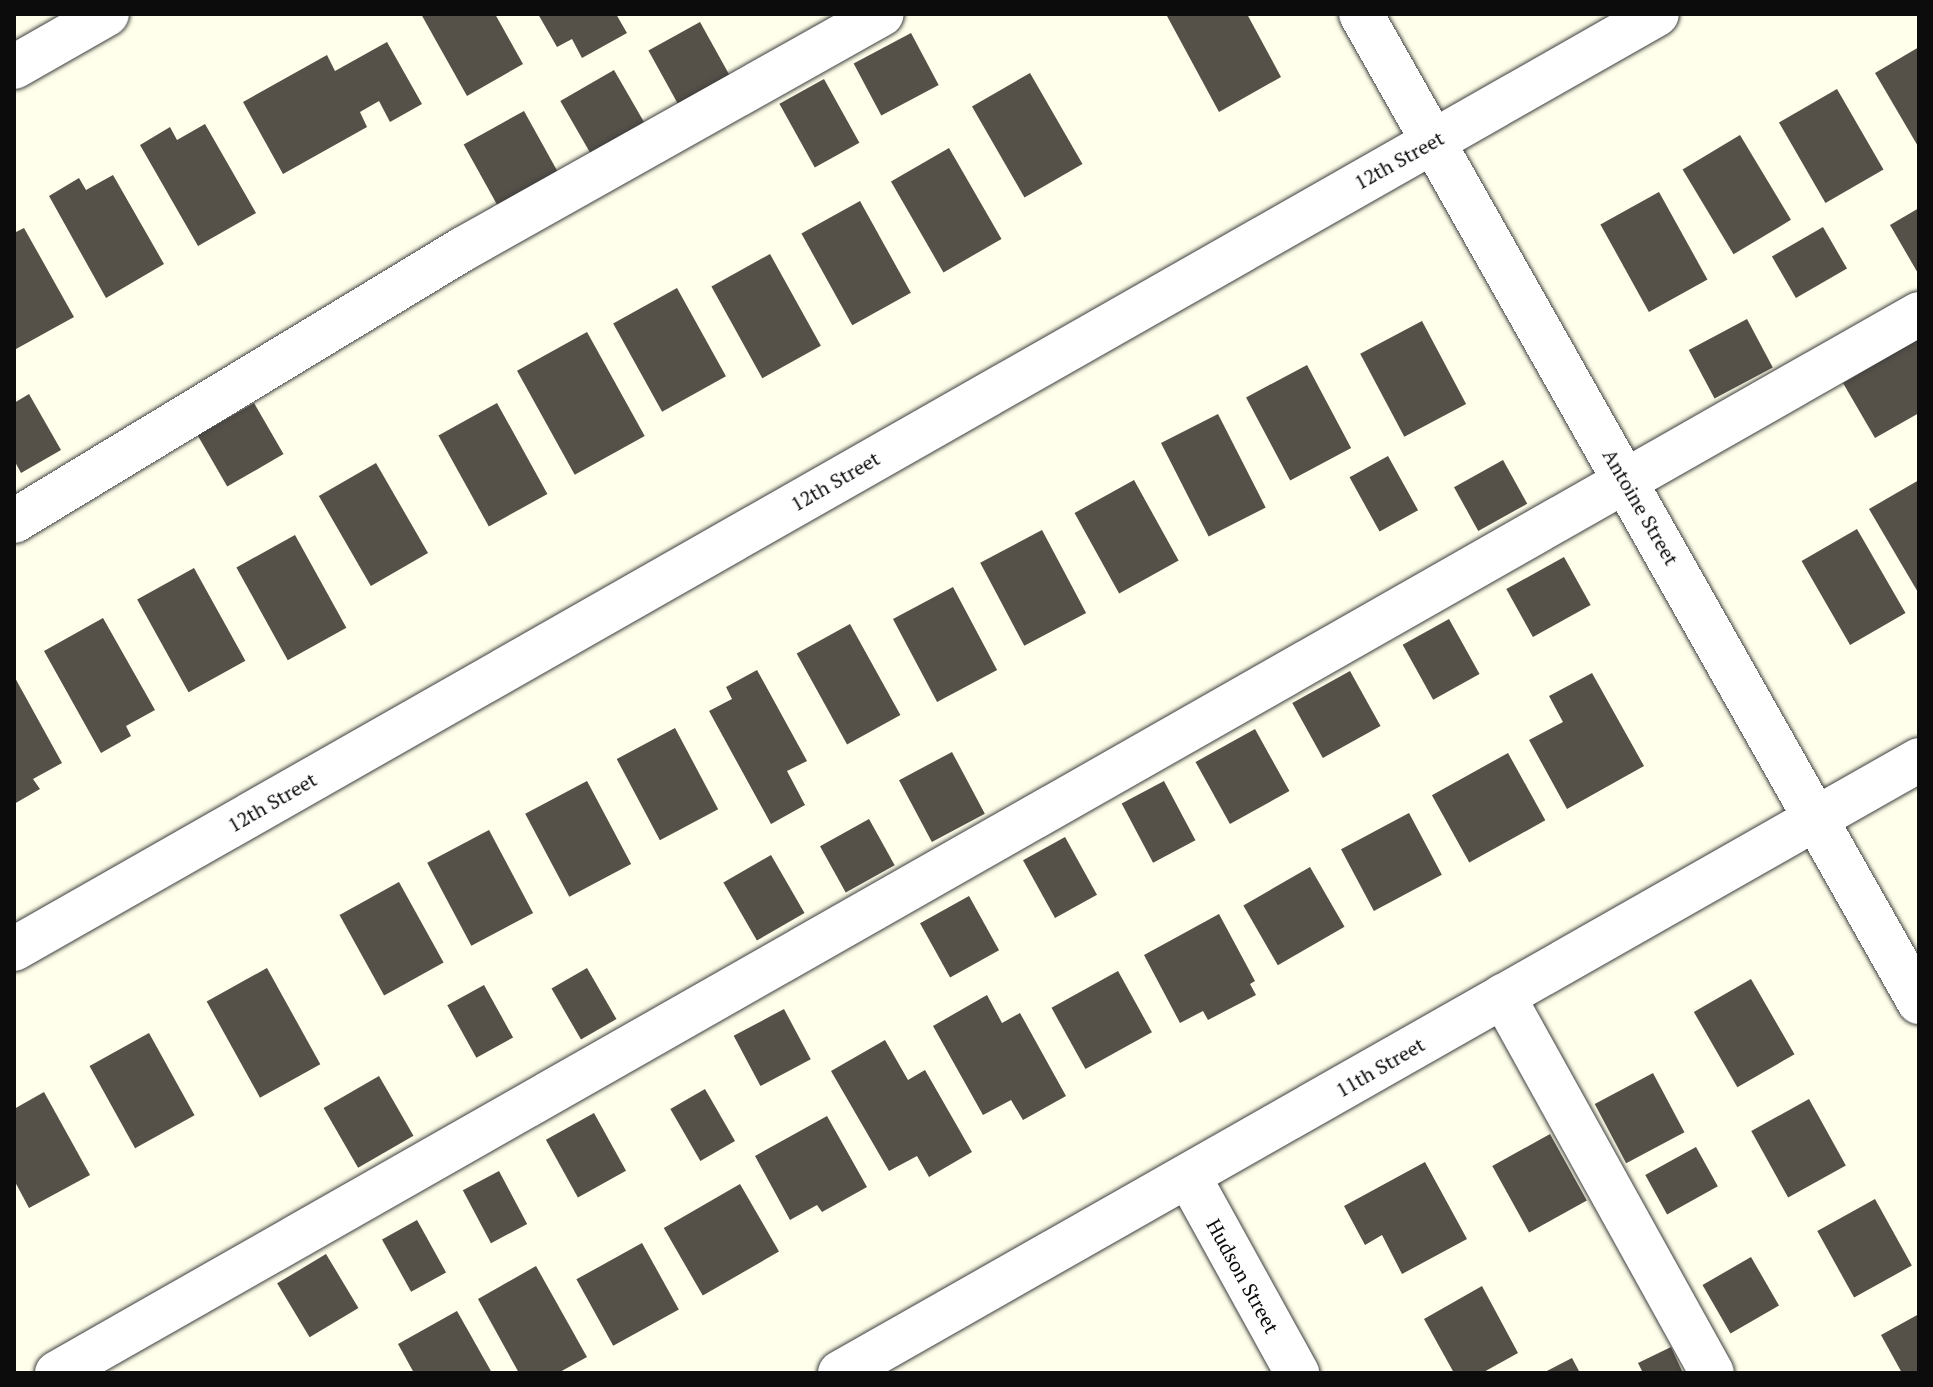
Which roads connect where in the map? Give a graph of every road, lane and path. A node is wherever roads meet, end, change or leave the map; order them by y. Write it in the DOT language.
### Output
graph roads {
  1 [pos="107,14"];
  2 [pos="881,14"];
  3 [pos="1361,14"];
  4 [pos="1657,14"];
  5 [pos="14,67"];
  6 [pos="1434,141"];
  7 [pos="1919,314"];
  8 [pos="1626,482"];
  9 [pos="14,521"];
  10 [pos="1919,760"];
  11 [pos="1818,818"];
  12 [pos="14,949"];
  13 [pos="1503,996"];
  14 [pos="1919,1002"];
  15 [pos="1190,1179"];
  16 [pos="869,1366"];
  17 [pos="57,1373"];
  18 [pos="1297,1373"];
  19 [pos="1712,1373"];
  1 -- 5 [label="street"];
  2 -- 9 [label="street"];
  3 -- 6 [label="street, Antoine Street"];
  4 -- 6 [label="street, 12th Street"];
  6 -- 8 [label="street, Antoine Street"];
  6 -- 12 [label="street, 12th Street"];
  7 -- 8 [label="street"];
  8 -- 11 [label="street, Antoine Street"];
  8 -- 17 [label="street"];
  10 -- 11 [label="street, 11th Street"];
  11 -- 13 [label="street, 11th Street"];
  11 -- 14 [label="street, Antoine Street"];
  13 -- 15 [label="street, 11th Street"];
  13 -- 19 [label="street"];
  15 -- 16 [label="street, 11th Street"];
  15 -- 18 [label="street, Hudson Street"];
}
